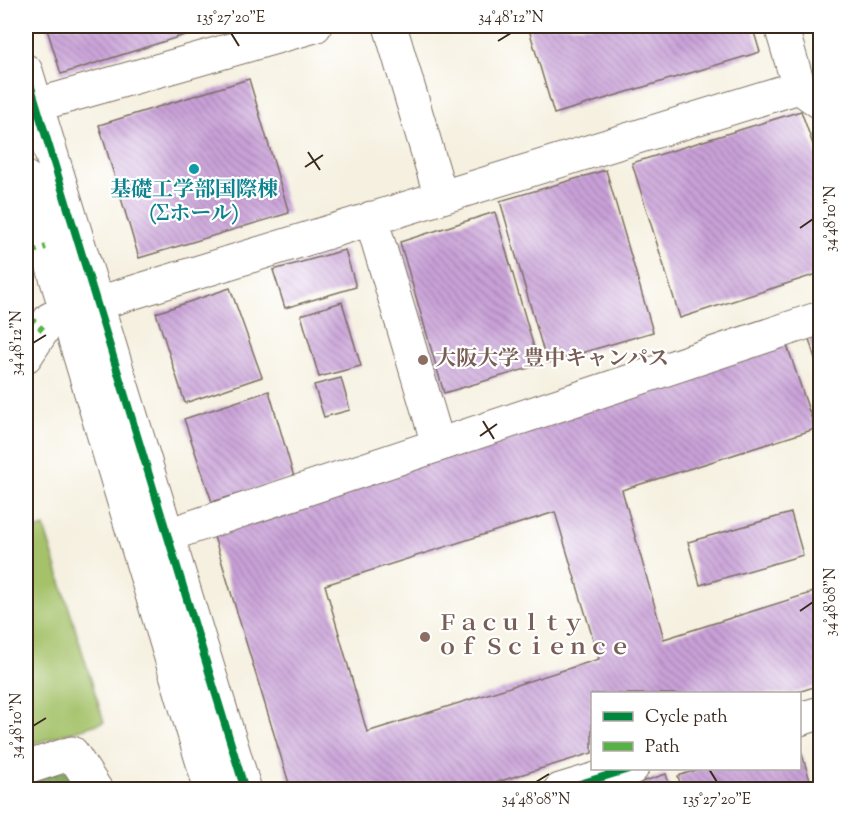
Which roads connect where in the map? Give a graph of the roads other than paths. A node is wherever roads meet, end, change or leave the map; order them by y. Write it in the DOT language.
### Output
graph roads {
  1 [pos="315,26"];
  2 [pos="390,26"];
  3 [pos="781,26"];
  4 [pos="26,71"];
  5 [pos="810,94"];
  6 [pos="31,107"];
  7 [pos="26,178"];
  8 [pos="441,197"];
  9 [pos="371,218"];
  10 [pos="82,308"];
  11 [pos="820,318"];
  12 [pos="26,356"];
  13 [pos="438,444"];
  14 [pos="153,539"];
  15 [pos="820,713"];
  16 [pos="801,719"];
  17 [pos="26,768"];
  18 [pos="625,770"];
  19 [pos="96,789"];
  20 [pos="211,789"];
  21 [pos="245,789"];
  22 [pos="560,789"];
  1 -- 6 [label="street"];
  2 -- 8 [label="street"];
  3 -- 5 [label="street"];
  4 -- 6 [label="street"];
  5 -- 8 [label="street"];
  6 -- 10 [label="street"];
  7 -- 10 [label="street"];
  8 -- 9 [label="street"];
  9 -- 10 [label="street"];
  9 -- 13 [label="street"];
  10 -- 12 [label="street"];
  10 -- 14 [label="street"];
  11 -- 13 [label="street"];
  13 -- 14 [label="street"];
  14 -- 20 [label="street"];
  14 -- 21 [label="street"];
  15 -- 16 [label="street"];
  17 -- 19 [label="street"];
  18 -- 22 [label="street"];
}
